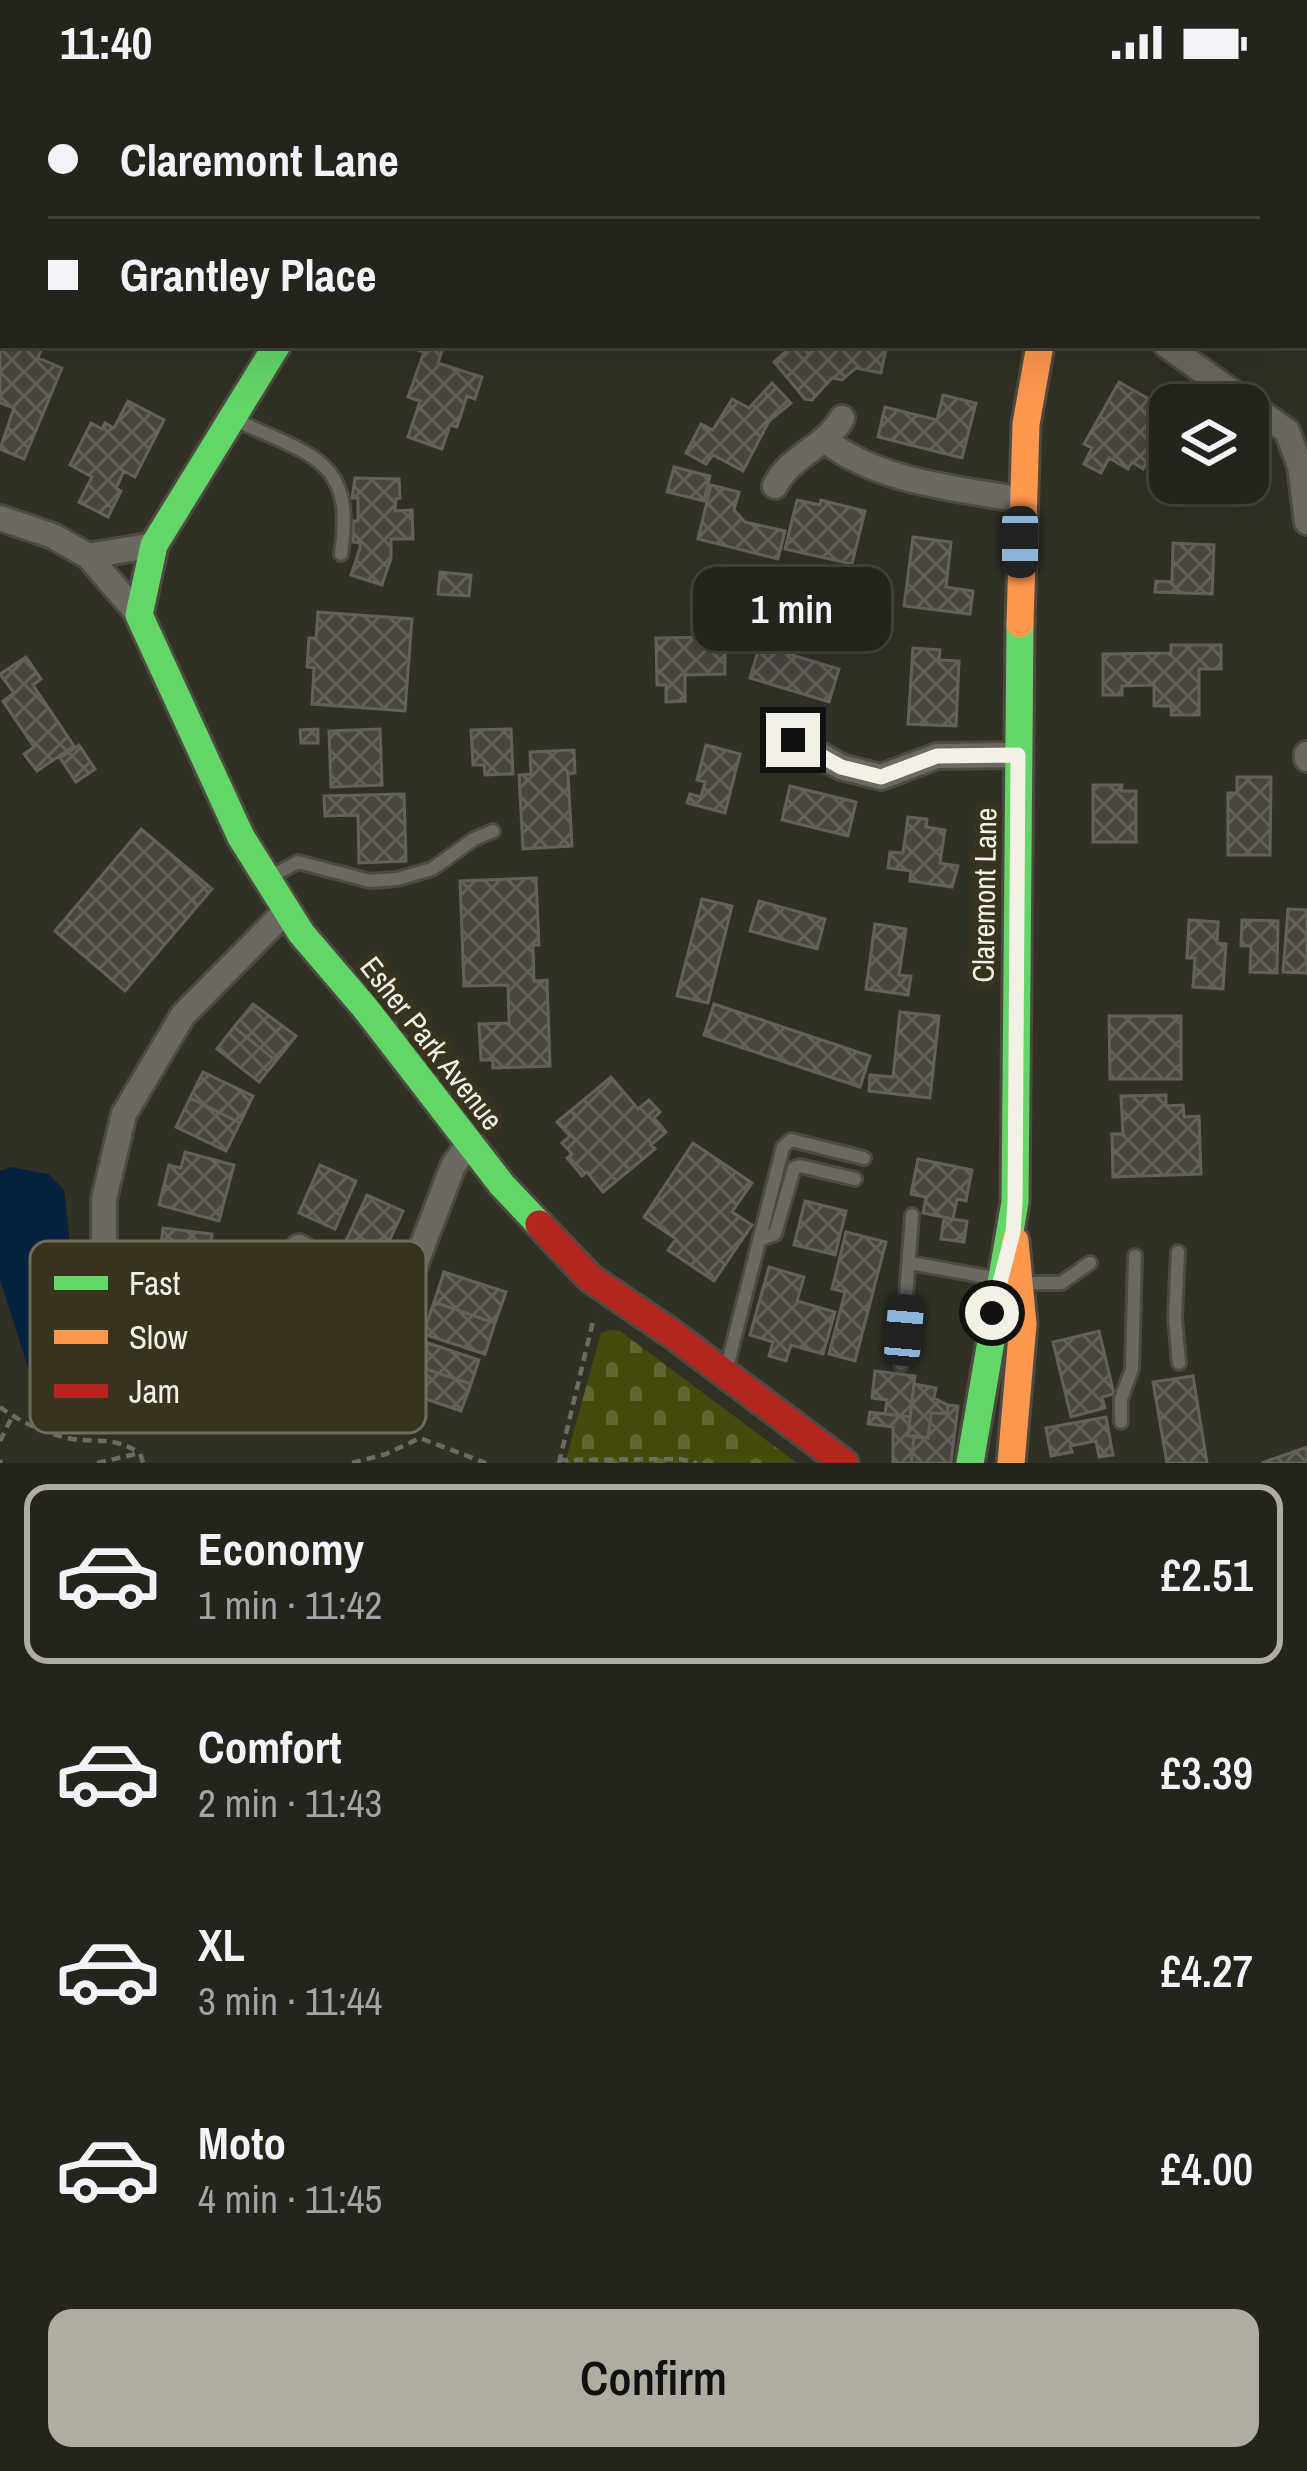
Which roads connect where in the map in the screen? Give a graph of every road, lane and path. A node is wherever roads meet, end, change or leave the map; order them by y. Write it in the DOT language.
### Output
graph roads {
  1 [pos="275,348"];
  2 [pos="1039,348"];
  3 [pos="1170,348"];
  4 [pos="233,418"];
  5 [pos="842,418"];
  6 [pos="825,440"];
  7 [pos="1302,454"];
  8 [pos="775,485"];
  9 [pos="1021,500"];
  10 [pos="0,518"];
  11 [pos="1307,521"];
  12 [pos="154,545"];
  13 [pos="341,554"];
  14 [pos="88,556"];
  15 [pos="139,615"];
  16 [pos="793,740"];
  17 [pos="1018,755"];
  18 [pos="493,831"];
  19 [pos="266,878"];
  20 [pos="287,910"];
  21 [pos="470,1143"];
  22 [pos="864,1158"];
  23 [pos="855,1179"];
  24 [pos="912,1215"];
  25 [pos="760,1239"];
  26 [pos="104,1241"];
  27 [pos="424,1241"];
  28 [pos="1178,1252"];
  29 [pos="1135,1256"];
  30 [pos="910,1263"];
  31 [pos="1090,1263"];
  32 [pos="1012,1281"];
  33 [pos="607,1290"];
  34 [pos="902,1364"];
  35 [pos="1179,1364"];
  36 [pos="726,1373"];
  37 [pos="0,1407"];
  38 [pos="12,1417"];
  39 [pos="1121,1422"];
  40 [pos="30,1423"];
  41 [pos="59,1433"];
  42 [pos="0,1441"];
  43 [pos="140,1454"];
  44 [pos="559,1462"];
  45 [pos="98,1463"];
  46 [pos="142,1463"];
  47 [pos="352,1463"];
  48 [pos="486,1463"];
  49 [pos="698,1463"];
  50 [pos="844,1463"];
  51 [pos="970,1463"];
  52 [pos="1011,1463"];
  1 -- 4 [label="street"];
  2 -- 9 [label="street, Claremont Lane"];
  3 -- 7 [label="street"];
  4 -- 12 [label="street"];
  4 -- 13 [label="lane"];
  5 -- 6 [label="street"];
  6 -- 8 [label="street"];
  6 -- 9 [label="street"];
  7 -- 11 [label="street"];
  9 -- 17 [label="street, Claremont Lane"];
  10 -- 14 [label="street"];
  12 -- 14 [label="street"];
  12 -- 15 [label="street"];
  14 -- 15 [label="street"];
  15 -- 19 [label="street, Esher Park Avenue"];
  16 -- 17 [label="street"];
  17 -- 32 [label="street, Claremont Lane"];
  18 -- 19 [label="lane"];
  19 -- 20 [label="street, Esher Park Avenue"];
  20 -- 21 [label="street, Esher Park Avenue"];
  20 -- 26 [label="street"];
  21 -- 27 [label="street"];
  21 -- 33 [label="street, Esher Park Avenue"];
  22 -- 25 [label="lane"];
  23 -- 25 [label="lane"];
  24 -- 30 [label="lane"];
  25 -- 36 [label="lane"];
  28 -- 35 [label="lane"];
  29 -- 39 [label="lane"];
  30 -- 32 [label="lane"];
  30 -- 34 [label="lane"];
  31 -- 32 [label="lane"];
  32 -- 51 [label="street, Claremont Lane"];
  32 -- 52 [label="street, Claremont Lane"];
  33 -- 36 [label="street, Esher Park Avenue"];
  33 -- 44 [label="path"];
  36 -- 50 [label="street, Esher Park Avenue"];
  37 -- 38 [label="path"];
  38 -- 40 [label="path"];
  38 -- 42 [label="path"];
  41 -- 43 [label="path"];
  43 -- 45 [label="path"];
  43 -- 46 [label="path"];
  44 -- 49 [label="path"];
  47 -- 48 [label="path"];
}
